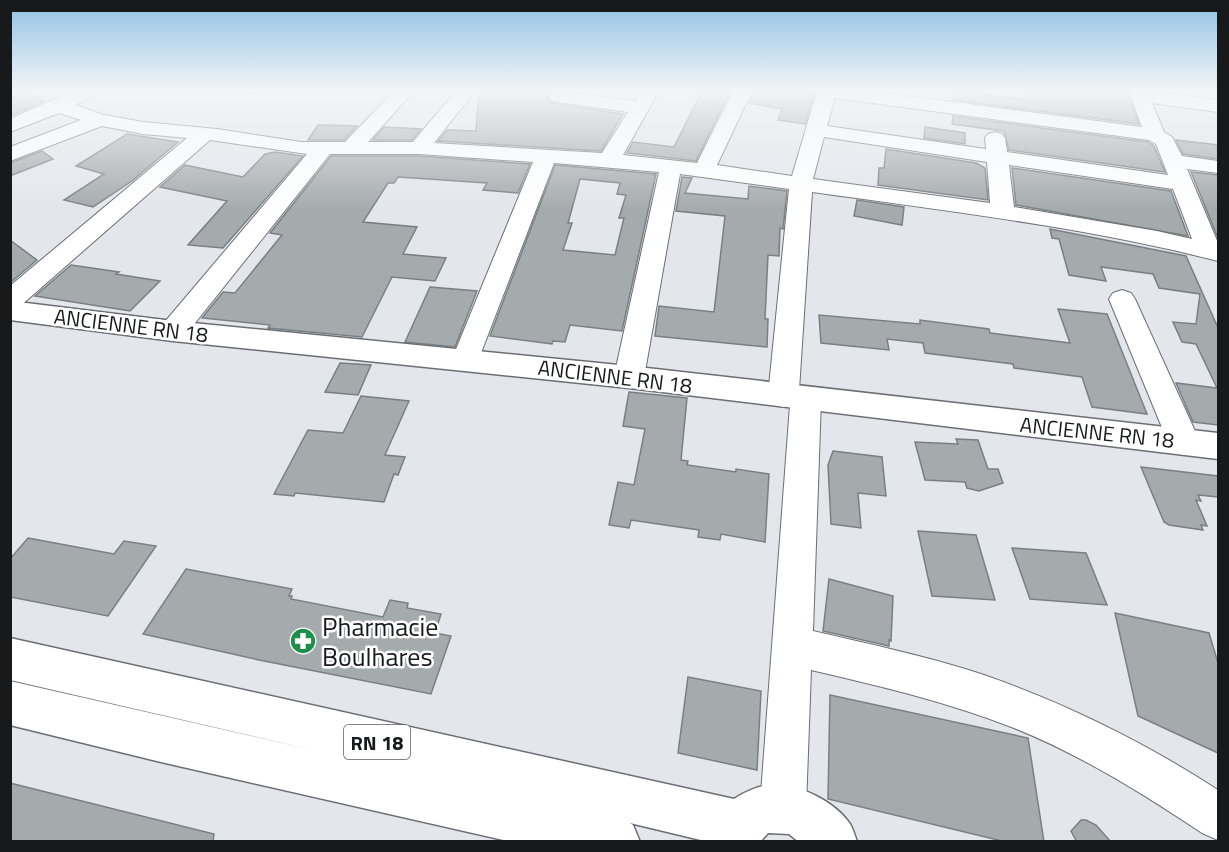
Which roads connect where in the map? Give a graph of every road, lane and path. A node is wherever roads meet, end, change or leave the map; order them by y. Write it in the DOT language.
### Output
graph roads {
  1 [pos="816,130"];
  2 [pos="72,131"];
  3 [pos="172,131"];
  4 [pos="367,131"];
  5 [pos="433,131"];
  6 [pos="626,131"];
  7 [pos="723,131"];
  8 [pos="821,131"];
  9 [pos="994,131"];
  10 [pos="1124,131"];
  11 [pos="1153,131"];
  12 [pos="205,134"];
  13 [pos="1155,135"];
  14 [pos="351,148"];
  15 [pos="419,148"];
  16 [pos="323,149"];
  17 [pos="10,155"];
  18 [pos="546,155"];
  19 [pos="998,159"];
  20 [pos="609,160"];
  21 [pos="1173,161"];
  22 [pos="671,166"];
  23 [pos="1218,167"];
  24 [pos="704,170"];
  25 [pos="801,183"];
  26 [pos="1182,184"];
  27 [pos="1003,212"];
  28 [pos="1214,251"];
  29 [pos="1122,299"];
  30 [pos="10,301"];
  31 [pos="10,310"];
  32 [pos="173,331"];
  33 [pos="466,360"];
  34 [pos="629,377"];
  35 [pos="794,398"];
  36 [pos="1184,442"];
  37 [pos="1218,446"];
  38 [pos="792,646"];
  39 [pos="10,659"];
  40 [pos="10,703"];
  41 [pos="479,808"];
  42 [pos="1218,817"];
  43 [pos="753,825"];
  44 [pos="537,842"];
  45 [pos="616,842"];
  46 [pos="832,842"];
  1 -- 25 [label="street"];
  2 -- 17 [label="street"];
  3 -- 12 [label="street"];
  4 -- 14 [label="street"];
  5 -- 15 [label="street"];
  6 -- 20 [label="street"];
  7 -- 24 [label="street"];
  8 -- 19 [label="street"];
  9 -- 19 [label="street"];
  10 -- 13 [label="street"];
  11 -- 13 [label="street"];
  12 -- 16 [label="street"];
  12 -- 30 [label="street"];
  13 -- 21 [label="street"];
  14 -- 15 [label="street"];
  14 -- 16 [label="street"];
  15 -- 18 [label="street"];
  16 -- 32 [label="street"];
  18 -- 20 [label="street"];
  18 -- 33 [label="street"];
  19 -- 26 [label="street"];
  19 -- 27 [label="street"];
  20 -- 22 [label="street"];
  21 -- 23 [label="street"];
  21 -- 26 [label="street"];
  22 -- 24 [label="street"];
  22 -- 34 [label="street"];
  24 -- 25 [label="street"];
  25 -- 27 [label="street"];
  25 -- 35 [label="street"];
  26 -- 28 [label="street"];
  27 -- 28 [label="street"];
  29 -- 36 [label="street"];
  31 -- 32 [label="main road, ANCIENNE RN 18"];
  32 -- 33 [label="main road, ANCIENNE RN 18"];
  33 -- 34 [label="main road, ANCIENNE RN 18"];
  34 -- 35 [label="main road, ANCIENNE RN 18"];
  35 -- 36 [label="main road, ANCIENNE RN 18"];
  35 -- 38 [label="street"];
  36 -- 37 [label="main road, ANCIENNE RN 18"];
  38 -- 42 [label="street"];
  38 -- 43 [label="street"];
  39 -- 43 [label="main road, RN 18"];
  40 -- 41 [label="main road, RN 18"];
  41 -- 44 [label="main road"];
  41 -- 45 [label="main road, RN 18"];
  43 -- 46 [label="main road"];
}
